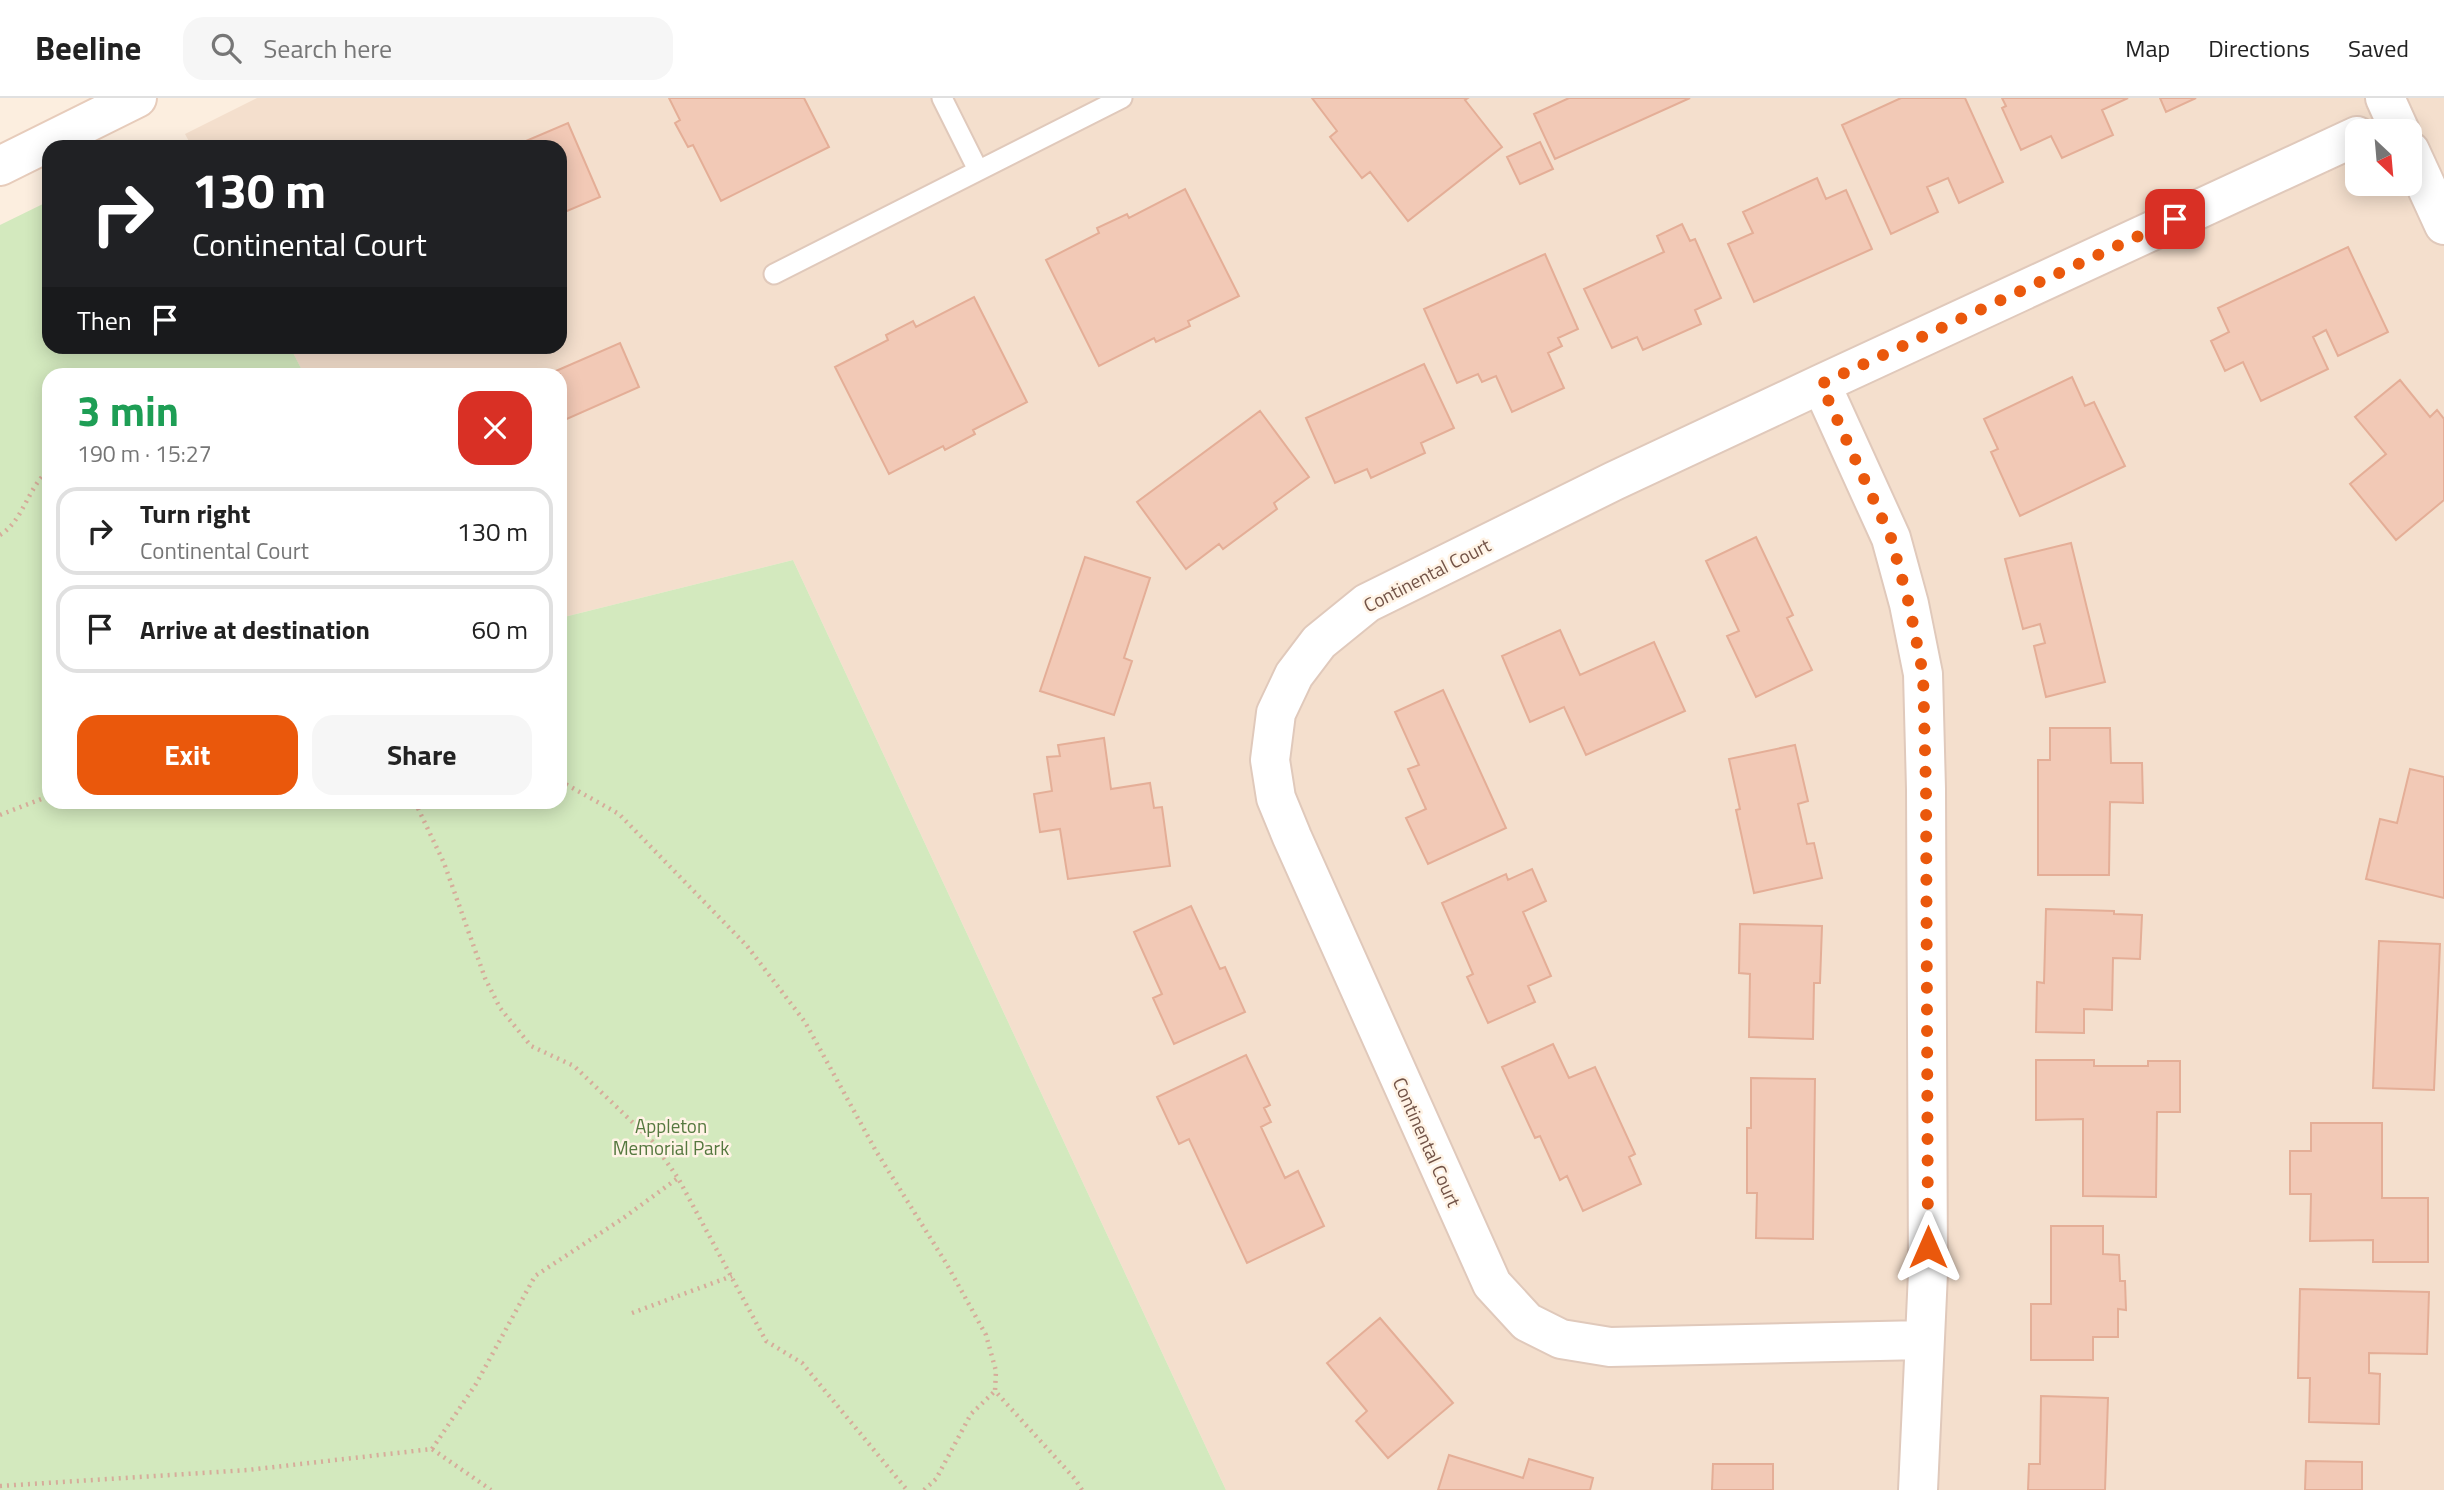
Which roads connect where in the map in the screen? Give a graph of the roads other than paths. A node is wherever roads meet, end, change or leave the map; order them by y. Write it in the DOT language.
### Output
graph roads {
  1 [pos="137,98"];
  2 [pos="942,98"];
  3 [pos="1122,98"];
  4 [pos="52,140"];
  5 [pos="2345,142"];
  6 [pos="42,145"];
  7 [pos="0,166"];
  8 [pos="978,170"];
  9 [pos="2422,184"];
  10 [pos="2444,225"];
  11 [pos="774,274"];
  12 [pos="1821,384"];
  13 [pos="1924,1340"];
  14 [pos="1918,1490"];
  1 -- 4 [label="street"];
  2 -- 8 [label="lane"];
  3 -- 8 [label="lane"];
  5 -- 12 [label="street, Continental Court"];
  6 -- 7 [label="street"];
  8 -- 11 [label="lane"];
  9 -- 10 [label="street"];
  12 -- 13 [label="street"];
  12 -- 13 [label="street, Continental Court"];
  13 -- 14 [label="street"];
}
